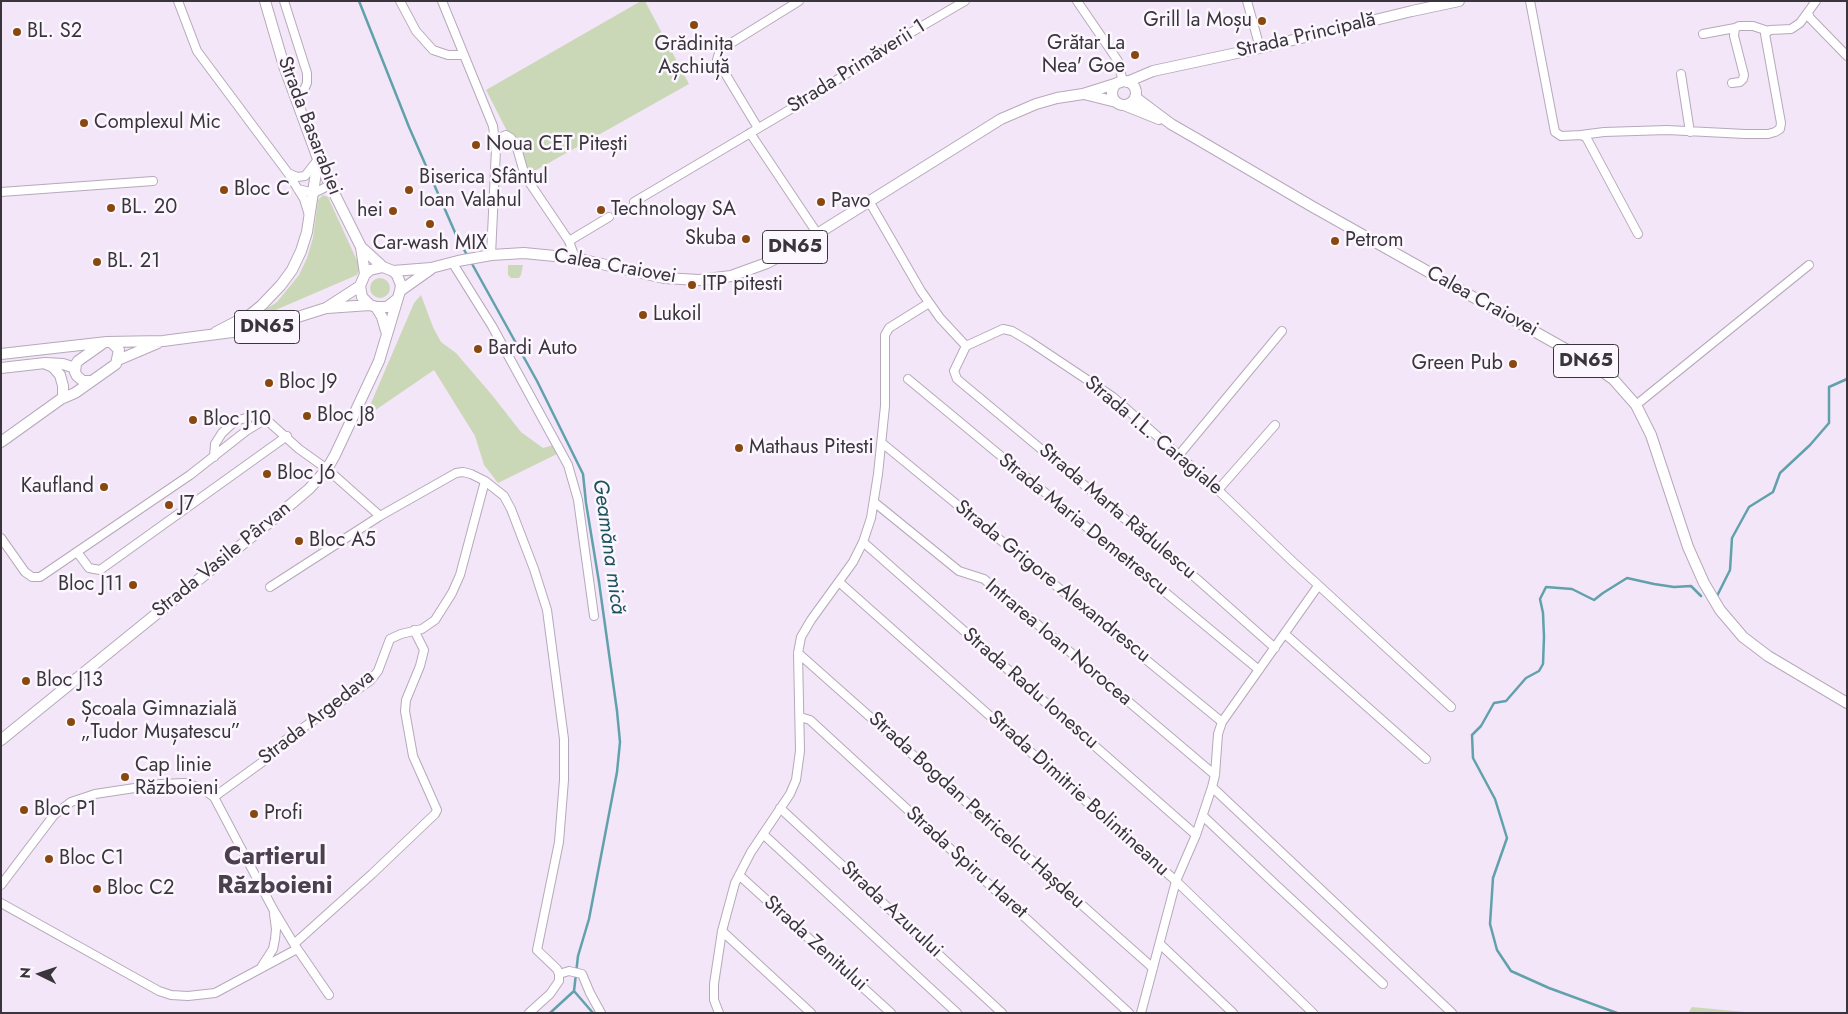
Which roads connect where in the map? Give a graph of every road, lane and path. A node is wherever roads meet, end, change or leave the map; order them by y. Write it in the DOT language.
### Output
graph roads {
  1 [pos="178,1"];
  2 [pos="265,1"];
  3 [pos="284,1"];
  4 [pos="400,1"];
  5 [pos="442,1"];
  6 [pos="799,1"];
  7 [pos="964,1"];
  8 [pos="1077,1"];
  9 [pos="1247,1"];
  10 [pos="1459,1"];
  11 [pos="1530,1"];
  12 [pos="1816,1"];
  13 [pos="1808,13"];
  14 [pos="1736,28"];
  15 [pos="1768,31"];
  16 [pos="1703,34"];
  17 [pos="1260,48"];
  18 [pos="463,55"];
  19 [pos="1847,56"];
  20 [pos="1153,71"];
  21 [pos="1681,74"];
  22 [pos="1124,82"];
  23 [pos="1732,83"];
  24 [pos="1083,94"];
  25 [pos="1136,94"];
  26 [pos="296,97"];
  27 [pos="1120,104"];
  28 [pos="1171,124"];
  29 [pos="758,128"];
  30 [pos="1690,132"];
  31 [pos="750,133"];
  32 [pos="1581,135"];
  33 [pos="495,140"];
  34 [pos="318,158"];
  35 [pos="288,174"];
  36 [pos="153,182"];
  37 [pos="330,186"];
  38 [pos="298,189"];
  39 [pos="1,192"];
  40 [pos="312,193"];
  41 [pos="869,201"];
  42 [pos="634,202"];
  43 [pos="309,217"];
  44 [pos="610,217"];
  45 [pos="817,233"];
  46 [pos="1638,234"];
  47 [pos="568,241"];
  48 [pos="361,247"];
  49 [pos="491,255"];
  50 [pos="575,258"];
  51 [pos="455,262"];
  52 [pos="1809,265"];
  53 [pos="431,268"];
  54 [pos="388,269"];
  55 [pos="365,274"];
  56 [pos="360,286"];
  57 [pos="398,296"];
  58 [pos="929,303"];
  59 [pos="373,306"];
  60 [pos="326,308"];
  61 [pos="1282,331"];
  62 [pos="206,336"];
  63 [pos="387,337"];
  64 [pos="163,341"];
  65 [pos="108,343"];
  66 [pos="966,346"];
  67 [pos="1,354"];
  68 [pos="118,360"];
  69 [pos="45,363"];
  70 [pos="1,368"];
  71 [pos="75,370"];
  72 [pos="908,379"];
  73 [pos="89,381"];
  74 [pos="62,397"];
  75 [pos="1636,405"];
  76 [pos="264,420"];
  77 [pos="1275,425"];
  78 [pos="287,436"];
  79 [pos="1,442"];
  80 [pos="882,443"];
  81 [pos="1179,455"];
  82 [pos="214,457"];
  83 [pos="327,469"];
  84 [pos="485,481"];
  85 [pos="1218,490"];
  86 [pos="874,502"];
  87 [pos="380,516"];
  88 [pos="1,538"];
  89 [pos="864,542"];
  90 [pos="77,552"];
  91 [pos="839,582"];
  92 [pos="1318,586"];
  93 [pos="270,587"];
  94 [pos="594,616"];
  95 [pos="414,630"];
  96 [pos="1284,634"];
  97 [pos="1275,648"];
  98 [pos="798,653"];
  99 [pos="1259,670"];
  100 [pos="1847,703"];
  101 [pos="1451,707"];
  102 [pos="800,718"];
  103 [pos="1222,722"];
  104 [pos="1,740"];
  105 [pos="1426,759"];
  106 [pos="1215,775"];
  107 [pos="1212,787"];
  108 [pos="214,797"];
  109 [pos="780,808"];
  110 [pos="1203,816"];
  111 [pos="763,834"];
  112 [pos="1196,835"];
  113 [pos="739,875"];
  114 [pos="1176,881"];
  115 [pos="1,885"];
  116 [pos="1,903"];
  117 [pos="273,909"];
  118 [pos="722,931"];
  119 [pos="1160,944"];
  120 [pos="296,946"];
  121 [pos="1153,968"];
  122 [pos="259,970"];
  123 [pos="560,974"];
  124 [pos="1383,984"];
  125 [pos="329,995"];
  126 [pos="529,1013"];
  127 [pos="601,1013"];
  128 [pos="719,1013"];
  129 [pos="811,1013"];
  130 [pos="891,1013"];
  131 [pos="957,1013"];
  132 [pos="1002,1013"];
  133 [pos="1129,1013"];
  134 [pos="1141,1013"];
  135 [pos="1233,1013"];
  136 [pos="1313,1013"];
  137 [pos="1452,1013"];
  1 -- 35 [label="street"];
  2 -- 26 [label="main road, Strada Basarabiei"];
  3 -- 26 [label="street"];
  4 -- 18 [label="street"];
  5 -- 18 [label="street"];
  6 -- 29 [label="street"];
  7 -- 29 [label="street, Strada Primăverii 1"];
  8 -- 22 [label="street"];
  9 -- 17 [label="street"];
  10 -- 17 [label="main road, Strada Principală"];
  11 -- 32 [label="street"];
  12 -- 13 [label="street"];
  13 -- 15 [label="street"];
  13 -- 19 [label="street"];
  14 -- 15 [label="street"];
  14 -- 16 [label="street"];
  14 -- 23 [label="street"];
  15 -- 30 [label="street"];
  17 -- 20 [label="main road, Strada Principală"];
  18 -- 33 [label="street"];
  20 -- 22 [label="main road, Strada Principală"];
  20 -- 25 [label="main road"];
  21 -- 30 [label="street"];
  22 -- 24 [label="main road, Calea Craiovei / DN65"];
  22 -- 25 [label="main road, DN65"];
  22 -- 27 [label="main road"];
  24 -- 27 [label="main road, Calea Craiovei / DN65"];
  24 -- 41 [label="main road, Calea Craiovei / DN65"];
  25 -- 27 [label="main road"];
  25 -- 28 [label="main road, Calea Craiovei / DN65"];
  26 -- 34 [label="main road, Strada Basarabiei"];
  27 -- 28 [label="main road, Calea Craiovei / DN65"];
  28 -- 75 [label="main road, Calea Craiovei / DN65"];
  29 -- 31 [label="street, Strada Primăverii 1"];
  30 -- 32 [label="street"];
  31 -- 42 [label="street, Strada Primăverii 1"];
  31 -- 45 [label="street"];
  32 -- 46 [label="street"];
  33 -- 47 [label="street"];
  33 -- 49 [label="street"];
  34 -- 35 [label="street"];
  34 -- 37 [label="main road, Strada Basarabiei"];
  34 -- 40 [label="main road"];
  35 -- 38 [label="street"];
  36 -- 39 [label="street"];
  37 -- 40 [label="street"];
  37 -- 48 [label="main road, Strada Basarabiei"];
  38 -- 40 [label="street"];
  38 -- 43 [label="street"];
  40 -- 43 [label="main road"];
  41 -- 45 [label="main road, Calea Craiovei / DN65"];
  41 -- 58 [label="street"];
  43 -- 62 [label="main road"];
  44 -- 47 [label="street"];
  45 -- 50 [label="main road, Calea Craiovei / DN65"];
  47 -- 50 [label="street"];
  48 -- 54 [label="main road"];
  48 -- 55 [label="main road"];
  49 -- 50 [label="main road, Calea Craiovei / DN65"];
  49 -- 51 [label="main road, Calea Craiovei / DN65"];
  51 -- 53 [label="main road, Calea Craiovei / DN65"];
  51 -- 94 [label="street"];
  52 -- 75 [label="street"];
  53 -- 54 [label="main road"];
  53 -- 57 [label="main road"];
  54 -- 55 [label="main road"];
  54 -- 57 [label="main road"];
  55 -- 56 [label="main road"];
  56 -- 59 [label="main road"];
  56 -- 60 [label="main road"];
  57 -- 59 [label="main road"];
  57 -- 63 [label="main road, Strada Vasile Pârvan"];
  58 -- 66 [label="street"];
  58 -- 80 [label="street"];
  59 -- 60 [label="main road"];
  59 -- 63 [label="main road"];
  60 -- 62 [label="main road, DN65"];
  61 -- 81 [label="street"];
  62 -- 64 [label="main road, DN65"];
  63 -- 83 [label="main road, Strada Vasile Pârvan"];
  64 -- 65 [label="main road, DN65"];
  64 -- 68 [label="main road, DN65"];
  65 -- 67 [label="main road, DN65"];
  65 -- 68 [label="main road"];
  65 -- 71 [label="main road"];
  66 -- 81 [label="street, Strada I.L. Caragiale"];
  66 -- 97 [label="street, Strada Marta Rădulescu"];
  68 -- 73 [label="main road"];
  69 -- 70 [label="main road"];
  69 -- 71 [label="main road"];
  69 -- 74 [label="main road"];
  71 -- 73 [label="main road"];
  71 -- 74 [label="main road"];
  72 -- 99 [label="street, Strada Maria Demetrescu"];
  73 -- 74 [label="main road"];
  74 -- 79 [label="main road"];
  75 -- 100 [label="main road, Calea Craiovei / DN65"];
  76 -- 78 [label="street"];
  76 -- 82 [label="street"];
  76 -- 82 [label="street"];
  77 -- 85 [label="street"];
  78 -- 83 [label="street"];
  78 -- 90 [label="street"];
  80 -- 86 [label="street"];
  80 -- 103 [label="street, Strada Grigore Alexandrescu"];
  81 -- 85 [label="street, Strada I.L. Caragiale"];
  82 -- 90 [label="street"];
  83 -- 87 [label="street"];
  83 -- 104 [label="main road, Strada Vasile Pârvan"];
  84 -- 87 [label="street"];
  84 -- 95 [label="street, Strada Argedava"];
  84 -- 123 [label="street"];
  85 -- 92 [label="street, Strada I.L. Caragiale"];
  86 -- 89 [label="street"];
  86 -- 106 [label="street, Intrarea Ioan Norocea"];
  87 -- 93 [label="street"];
  88 -- 90 [label="street"];
  89 -- 91 [label="street"];
  89 -- 112 [label="street, Strada Radu Ionescu"];
  91 -- 98 [label="street"];
  91 -- 114 [label="street, Strada Dimitrie Bolintineanu"];
  92 -- 96 [label="street"];
  92 -- 101 [label="street, Strada I.L. Caragiale"];
  95 -- 108 [label="street, Strada Argedava"];
  95 -- 120 [label="street"];
  96 -- 97 [label="street"];
  96 -- 105 [label="street"];
  97 -- 99 [label="street"];
  98 -- 102 [label="street"];
  98 -- 121 [label="street, Strada Bogdan Petricelcu Hașdeu"];
  99 -- 103 [label="street"];
  102 -- 109 [label="street"];
  102 -- 133 [label="street, Strada Spiru Haret"];
  103 -- 106 [label="street"];
  106 -- 107 [label="street"];
  107 -- 110 [label="street"];
  107 -- 137 [label="street"];
  108 -- 115 [label="street"];
  108 -- 117 [label="street"];
  109 -- 111 [label="street"];
  109 -- 132 [label="street, Strada Azurului"];
  110 -- 112 [label="street"];
  110 -- 124 [label="street"];
  111 -- 113 [label="street"];
  111 -- 131 [label="street"];
  112 -- 114 [label="street"];
  113 -- 118 [label="street"];
  113 -- 130 [label="street, Strada Zenitului"];
  114 -- 119 [label="street"];
  114 -- 136 [label="street, Strada Dimitrie Bolintineanu"];
  116 -- 122 [label="street"];
  117 -- 120 [label="street"];
  117 -- 122 [label="street"];
  118 -- 128 [label="street"];
  118 -- 129 [label="street"];
  119 -- 121 [label="street"];
  119 -- 135 [label="street"];
  120 -- 122 [label="street"];
  120 -- 125 [label="street"];
  121 -- 134 [label="street"];
  123 -- 126 [label="street"];
  123 -- 127 [label="street"];
}
